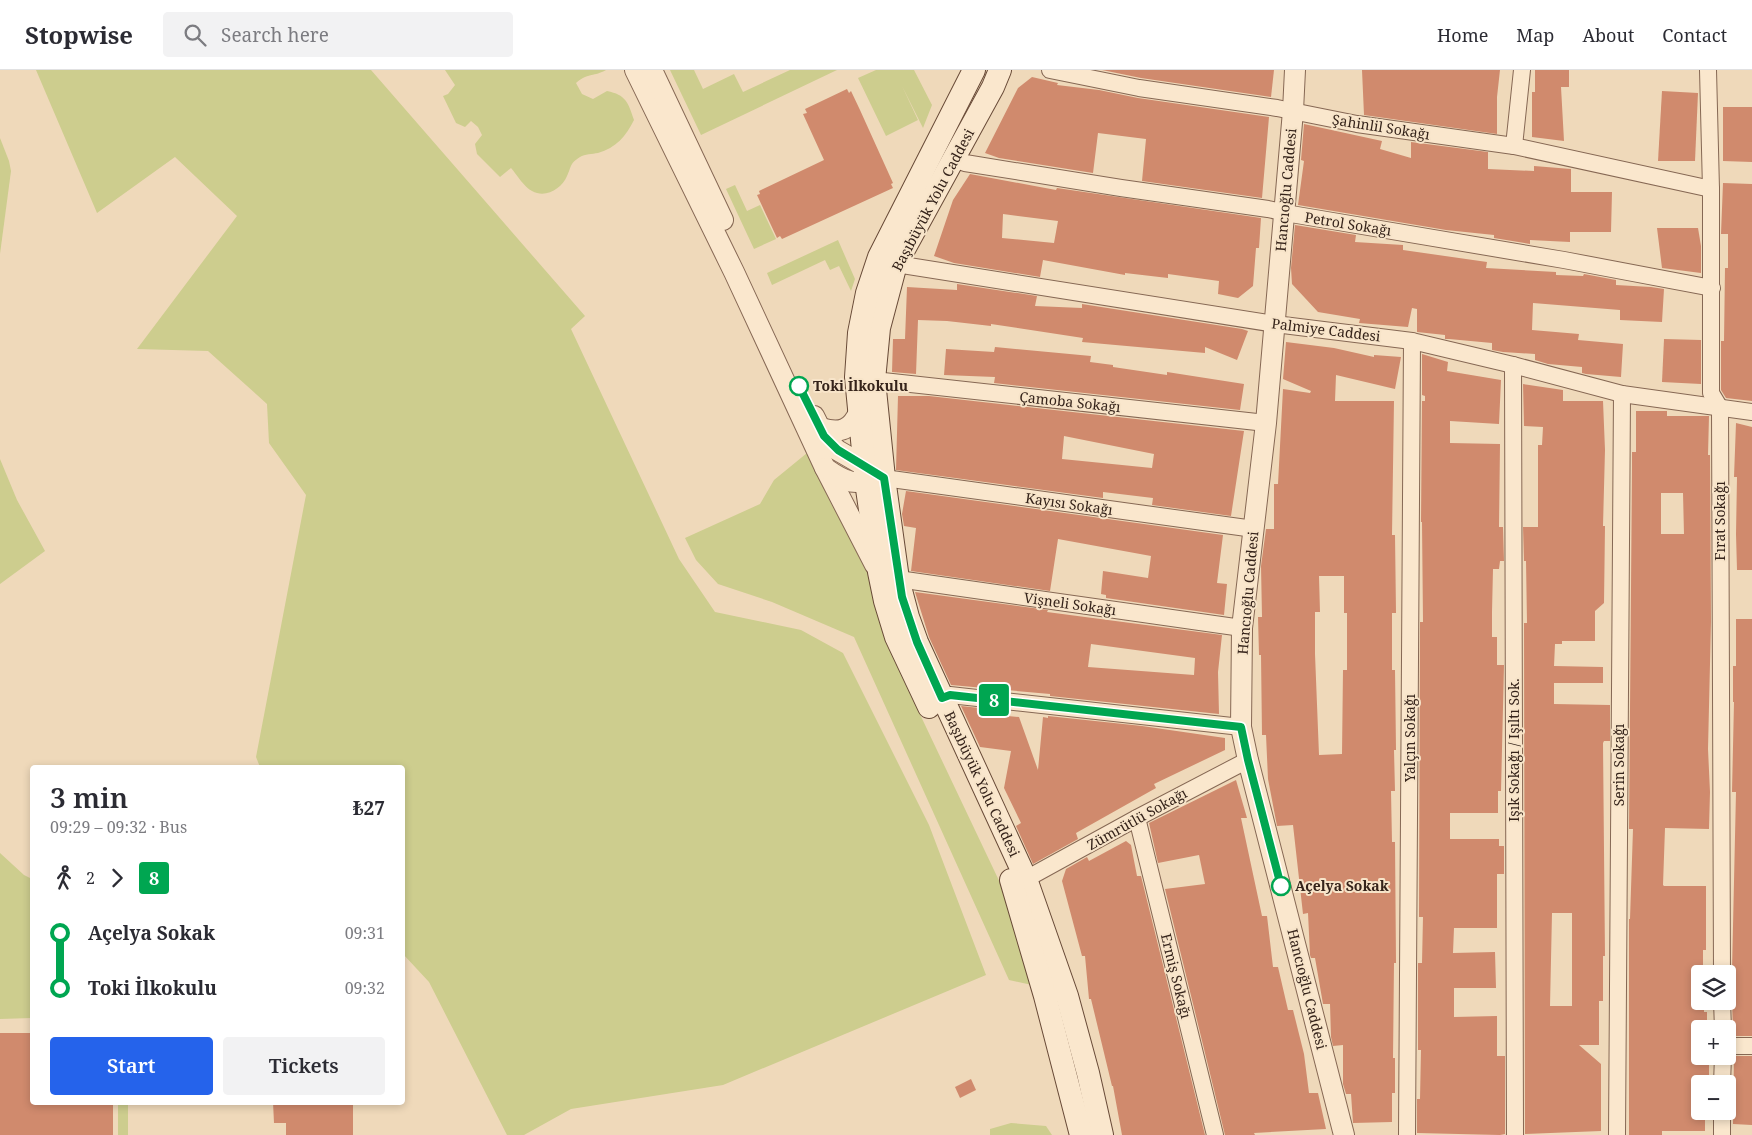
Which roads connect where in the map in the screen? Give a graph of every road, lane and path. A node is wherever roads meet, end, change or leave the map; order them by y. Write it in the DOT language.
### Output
graph roads {
  1 [pos="635,70"];
  2 [pos="652,70"];
  3 [pos="974,70"];
  4 [pos="1000,70"];
  5 [pos="1050,70"];
  6 [pos="1295,70"];
  7 [pos="1522,70"];
  8 [pos="1708,70"];
  9 [pos="1293,111"];
  10 [pos="1514,146"];
  11 [pos="954,159"];
  12 [pos="1711,189"];
  13 [pos="1284,212"];
  14 [pos="896,264"];
  15 [pos="1712,288"];
  16 [pos="1275,324"];
  17 [pos="1412,341"];
  18 [pos="1513,365"];
  19 [pos="874,380"];
  20 [pos="1622,394"];
  21 [pos="1720,408"];
  22 [pos="859,412"];
  23 [pos="1752,412"];
  24 [pos="1266,423"];
  25 [pos="820,428"];
  26 [pos="825,468"];
  27 [pos="871,475"];
  28 [pos="1254,529"];
  29 [pos="888,576"];
  30 [pos="1242,628"];
  31 [pos="942,698"];
  32 [pos="1241,727"];
  33 [pos="1248,760"];
  34 [pos="1137,818"];
  35 [pos="1026,879"];
  36 [pos="1722,965"];
  37 [pos="1736,1046"];
  38 [pos="1752,1046"];
  39 [pos="1722,1120"];
  40 [pos="1081,1135"];
  41 [pos="1102,1135"];
  42 [pos="1215,1135"];
  43 [pos="1344,1135"];
  44 [pos="1407,1135"];
  45 [pos="1515,1135"];
  46 [pos="1616,1135"];
  47 [pos="1722,1135"];
  1 -- 26 [label="street"];
  2 -- 25 [label="street"];
  3 -- 22 [label="main road, Başıbüyük Yolu Caddesi"];
  4 -- 11 [label="main road, Başıbüyük Yolu Caddesi"];
  5 -- 9 [label="street, Şahinlil Sokağı"];
  6 -- 9 [label="street, Hancıoğlu Caddesi"];
  7 -- 10 [label="street"];
  8 -- 12 [label="street, Fırat Sokağı"];
  9 -- 10 [label="street, Şahinlil Sokağı"];
  9 -- 13 [label="street, Hancıoğlu Caddesi"];
  10 -- 12 [label="street, Şahinlil Sokağı"];
  11 -- 13 [label="street, Petrol Sokağı"];
  11 -- 14 [label="main road, Başıbüyük Yolu Caddesi"];
  12 -- 15 [label="street, Fırat Sokağı"];
  13 -- 15 [label="street, Petrol Sokağı"];
  13 -- 16 [label="street, Hancıoğlu Caddesi"];
  14 -- 16 [label="street, Palmiye Caddesi"];
  14 -- 19 [label="main road, Başıbüyük Yolu Caddesi"];
  15 -- 21 [label="street, Fırat Sokağı"];
  16 -- 17 [label="street, Palmiye Caddesi"];
  16 -- 24 [label="street, Hancıoğlu Caddesi"];
  17 -- 18 [label="street, Palmiye Caddesi"];
  17 -- 44 [label="street, Yalçın Sokağı"];
  18 -- 20 [label="street, Palmiye Caddesi"];
  18 -- 45 [label="street, Işık Sokağı / Işıltı Sok."];
  19 -- 24 [label="street, Çamoba Sokağı"];
  19 -- 27 [label="main road, Başıbüyük Yolu Caddesi"];
  20 -- 21 [label="street, Palmiye Caddesi"];
  20 -- 46 [label="street, Serin Sokağı"];
  21 -- 23 [label="street, Palmiye Caddesi"];
  21 -- 36 [label="street, Fırat Sokağı"];
  22 -- 25 [label="street"];
  22 -- 27 [label="main road, Başıbüyük Yolu Caddesi"];
  24 -- 28 [label="street, Hancıoğlu Caddesi"];
  25 -- 27 [label="street"];
  26 -- 27 [label="street"];
  26 -- 29 [label="street"];
  27 -- 28 [label="street, Kayısı Sokağı"];
  27 -- 29 [label="main road, Başıbüyük Yolu Caddesi"];
  28 -- 30 [label="street, Hancıoğlu Caddesi"];
  29 -- 30 [label="street, Vişneli Sokağı"];
  29 -- 31 [label="main road, Başıbüyük Yolu Caddesi"];
  29 -- 40 [label="main road, Başıbüyük Yolu Caddesi"];
  30 -- 32 [label="street, Hancıoğlu Caddesi"];
  31 -- 32 [label="street"];
  31 -- 35 [label="main road, Başıbüyük Yolu Caddesi"];
  32 -- 33 [label="street, Hancıoğlu Caddesi"];
  33 -- 34 [label="street, Zümrütlü Sokağı"];
  33 -- 43 [label="street, Hancıoğlu Caddesi"];
  34 -- 35 [label="street, Zümrütlü Sokağı"];
  34 -- 42 [label="street, Ermiş Sokağı"];
  35 -- 41 [label="main road, Başıbüyük Yolu Caddesi"];
  37 -- 38 [label="street"];
  39 -- 47 [label="street"];
}
